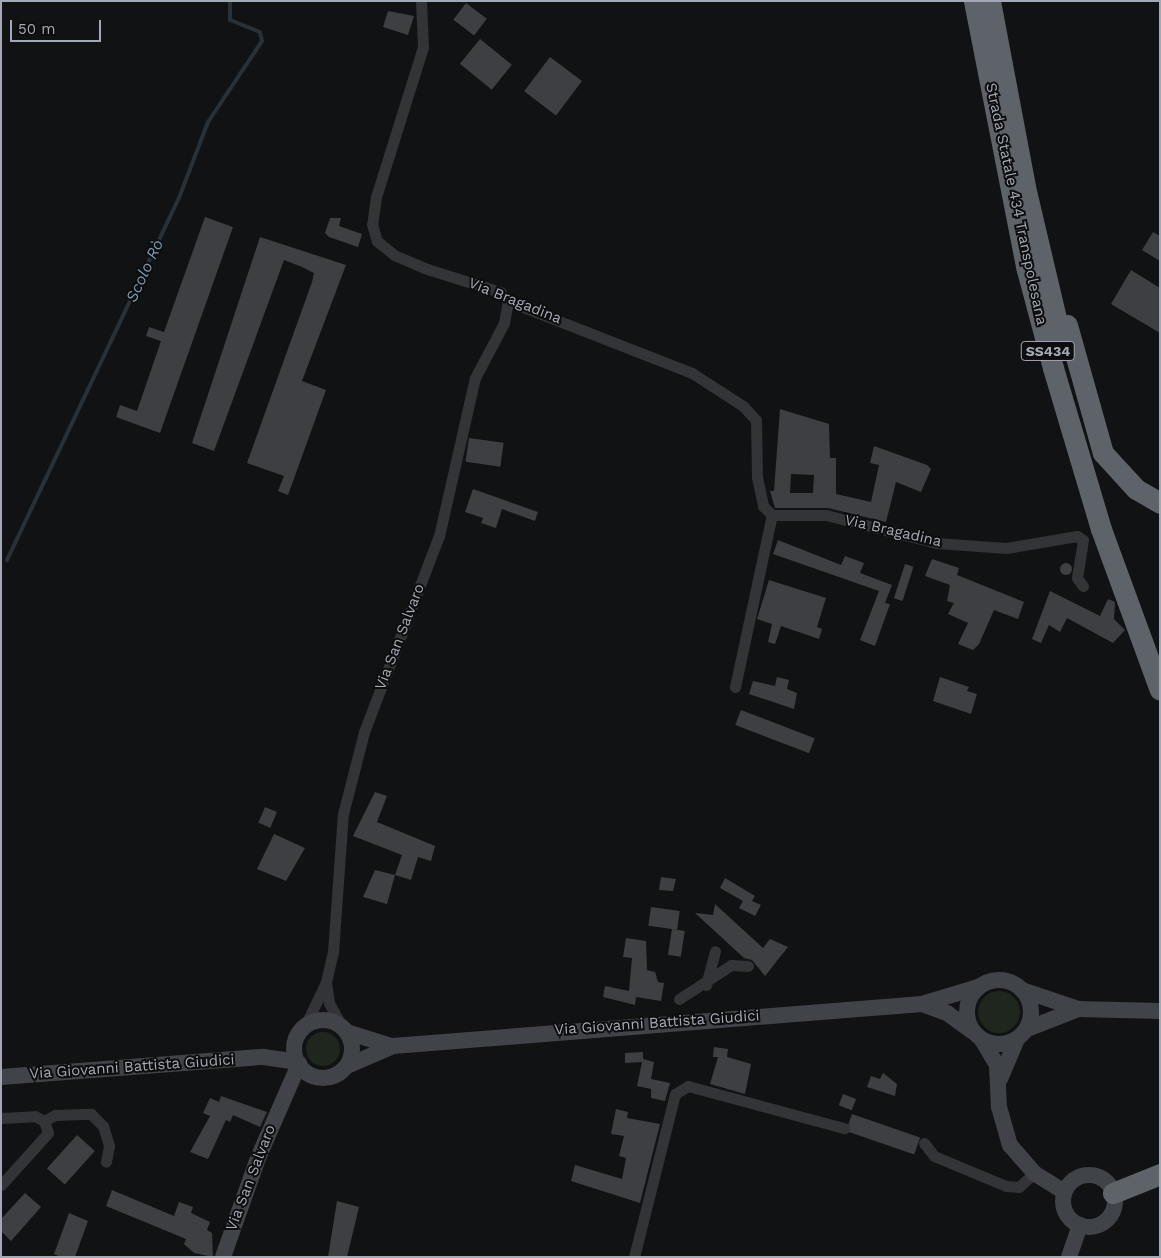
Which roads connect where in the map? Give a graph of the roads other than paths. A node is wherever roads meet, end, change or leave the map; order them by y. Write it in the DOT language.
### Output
graph roads {
  1 [pos="421,1"];
  2 [pos="974,1"];
  3 [pos="990,1"];
  4 [pos="1043,269"];
  5 [pos="508,301"];
  6 [pos="1160,503"];
  7 [pos="772,515"];
  8 [pos="1083,586"];
  9 [pos="1160,648"];
  10 [pos="735,687"];
  11 [pos="1160,690"];
  12 [pos="715,951"];
  13 [pos="748,966"];
  14 [pos="326,982"];
  15 [pos="706,985"];
  16 [pos="978,987"];
  17 [pos="1022,990"];
  18 [pos="679,999"];
  19 [pos="922,1004"];
  20 [pos="1078,1009"];
  21 [pos="1160,1011"];
  22 [pos="344,1029"];
  23 [pos="302,1030"];
  24 [pos="1022,1034"];
  25 [pos="978,1036"];
  26 [pos="394,1046"];
  27 [pos="263,1057"];
  28 [pos="298,1063"];
  29 [pos="347,1066"];
  30 [pos="1,1076"];
  31 [pos="320,1078"];
  32 [pos="1000,1079"];
  33 [pos="283,1101"];
  34 [pos="1,1118"];
  35 [pos="44,1121"];
  36 [pos="844,1128"];
  37 [pos="924,1144"];
  38 [pos="106,1162"];
  39 [pos="1034,1173"];
  40 [pos="1160,1174"];
  41 [pos="1,1185"];
  42 [pos="1065,1192"];
  43 [pos="1113,1193"];
  44 [pos="1080,1225"];
  45 [pos="223,1257"];
  46 [pos="634,1257"];
  47 [pos="1070,1257"];
  1 -- 5 [label="street, Via Bragadina"];
  2 -- 11 [label="highway, Strada Statale 434 Transpolesana / SS434"];
  3 -- 4 [label="highway, Strada Statale 434 Transpolesana / SS434"];
  4 -- 6 [label="highway"];
  4 -- 9 [label="highway, Strada Statale 434 Transpolesana / SS434"];
  5 -- 7 [label="street, Via Bragadina"];
  5 -- 14 [label="street, Via San Salvaro"];
  7 -- 8 [label="street, Via Bragadina"];
  7 -- 10 [label="street"];
  12 -- 15 [label="street"];
  13 -- 15 [label="street"];
  14 -- 22 [label="street, Via San Salvaro"];
  14 -- 23 [label="street, Via San Salvaro"];
  15 -- 18 [label="street"];
  16 -- 17 [label="main road"];
  16 -- 19 [label="main road, Via Giovanni Battista Giudici"];
  16 -- 25 [label="main road"];
  17 -- 20 [label="main road"];
  17 -- 24 [label="main road"];
  19 -- 25 [label="main road, Via Giovanni Battista Giudici"];
  19 -- 26 [label="main road, Via Giovanni Battista Giudici"];
  20 -- 21 [label="main road"];
  20 -- 24 [label="main road"];
  22 -- 23 [label="main road, Via Giovanni Battista Giudici"];
  22 -- 26 [label="main road, Via Giovanni Battista Giudici"];
  22 -- 29 [label="main road"];
  23 -- 27 [label="main road, Via Giovanni Battista Giudici"];
  23 -- 28 [label="main road"];
  24 -- 25 [label="main road"];
  24 -- 32 [label="main road"];
  25 -- 32 [label="main road"];
  26 -- 29 [label="main road, Via Giovanni Battista Giudici"];
  27 -- 28 [label="main road, Via Giovanni Battista Giudici"];
  27 -- 30 [label="main road, Via Giovanni Battista Giudici"];
  28 -- 31 [label="main road, Via Giovanni Battista Giudici"];
  28 -- 33 [label="main road, Via San Salvaro"];
  29 -- 31 [label="main road, Via Giovanni Battista Giudici"];
  31 -- 33 [label="main road"];
  32 -- 39 [label="main road"];
  33 -- 45 [label="main road, Via San Salvaro"];
  34 -- 35 [label="street"];
  35 -- 38 [label="street"];
  35 -- 41 [label="street"];
  36 -- 46 [label="street"];
  37 -- 39 [label="street"];
  39 -- 42 [label="main road"];
  40 -- 43 [label="highway"];
  42 -- 43 [label="main road"];
  42 -- 44 [label="main road"];
  43 -- 44 [label="main road"];
  44 -- 47 [label="main road"];
}
